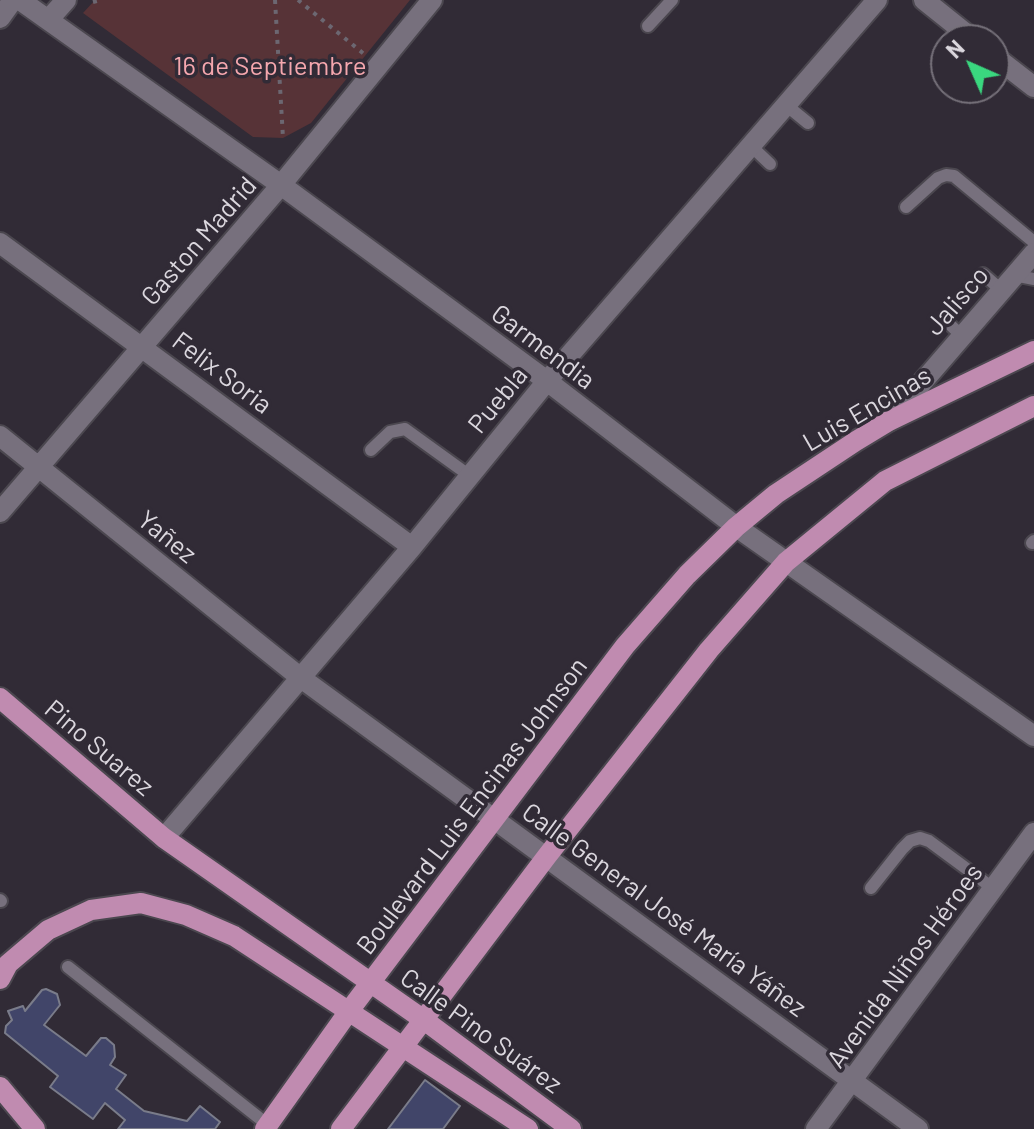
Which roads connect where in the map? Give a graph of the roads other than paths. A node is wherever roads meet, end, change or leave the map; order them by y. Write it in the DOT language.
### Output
graph roads {
  1 [pos="13,0"];
  2 [pos="20,0"];
  3 [pos="66,0"];
  4 [pos="432,0"];
  5 [pos="672,0"];
  6 [pos="877,0"];
  7 [pos="924,0"];
  8 [pos="0,18"];
  9 [pos="49,19"];
  10 [pos="954,24"];
  11 [pos="648,26"];
  12 [pos="1010,68"];
  13 [pos="1034,87"];
  14 [pos="786,105"];
  15 [pos="808,123"];
  16 [pos="750,145"];
  17 [pos="770,164"];
  18 [pos="281,185"];
  19 [pos="906,207"];
  20 [pos="1034,242"];
  21 [pos="0,243"];
  22 [pos="1034,253"];
  23 [pos="983,274"];
  24 [pos="1016,281"];
  25 [pos="944,319"];
  26 [pos="961,335"];
  27 [pos="142,347"];
  28 [pos="1034,351"];
  29 [pos="547,381"];
  30 [pos="1034,406"];
  31 [pos="889,421"];
  32 [pos="0,436"];
  33 [pos="371,450"];
  34 [pos="39,467"];
  35 [pos="470,476"];
  36 [pos="0,512"];
  37 [pos="736,527"];
  38 [pos="412,547"];
  39 [pos="786,562"];
  40 [pos="301,678"];
  41 [pos="0,698"];
  42 [pos="1034,736"];
  43 [pos="496,819"];
  44 [pos="1034,833"];
  45 [pos="164,838"];
  46 [pos="547,856"];
  47 [pos="871,888"];
  48 [pos="994,889"];
  49 [pos="68,967"];
  50 [pos="0,979"];
  51 [pos="371,983"];
  52 [pos="349,1011"];
  53 [pos="424,1020"];
  54 [pos="404,1047"];
  55 [pos="852,1082"];
  56 [pos="0,1087"];
  57 [pos="267,1127"];
  58 [pos="35,1129"];
  59 [pos="341,1129"];
  60 [pos="528,1129"];
  61 [pos="571,1129"];
  62 [pos="816,1129"];
  63 [pos="918,1129"];
  1 -- 8 [label="street"];
  2 -- 9 [label="street, Garmendia"];
  3 -- 9 [label="street"];
  4 -- 18 [label="street, Gaston Madrid"];
  5 -- 11 [label="lane"];
  6 -- 14 [label="street, Puebla"];
  7 -- 10 [label="street"];
  9 -- 18 [label="street, Garmendia"];
  12 -- 13 [label="street"];
  14 -- 15 [label="lane"];
  14 -- 16 [label="street, Puebla"];
  16 -- 17 [label="lane"];
  16 -- 29 [label="street, Puebla"];
  18 -- 27 [label="street, Gaston Madrid"];
  18 -- 29 [label="street, Garmendia"];
  19 -- 20 [label="lane"];
  21 -- 27 [label="street, Felix Soria"];
  22 -- 24 [label="street, Jalisco"];
  23 -- 24 [label="lane"];
  24 -- 26 [label="street, Jalisco"];
  25 -- 26 [label="lane"];
  26 -- 31 [label="street, Jalisco"];
  27 -- 34 [label="street, Gaston Madrid"];
  27 -- 38 [label="street, Felix Soria"];
  28 -- 31 [label="main road, Luis Encinas"];
  29 -- 35 [label="street, Puebla"];
  29 -- 37 [label="street, Garmendia"];
  30 -- 39 [label="main road"];
  31 -- 37 [label="main road, Luis Encinas"];
  32 -- 34 [label="street, Yañez"];
  33 -- 35 [label="lane"];
  34 -- 36 [label="street, Gaston Madrid"];
  34 -- 40 [label="street, Yañez"];
  35 -- 38 [label="street, Puebla"];
  37 -- 39 [label="street, Garmendia"];
  37 -- 43 [label="main road, Boulevard Luis Encinas Johnson"];
  38 -- 40 [label="street, Puebla"];
  39 -- 42 [label="street, Garmendia"];
  39 -- 46 [label="main road"];
  40 -- 43 [label="street, Calle General José María Yáñez"];
  40 -- 45 [label="street, Puebla"];
  41 -- 45 [label="main road, Pino Suarez"];
  43 -- 46 [label="street, Calle General José María Yáñez"];
  43 -- 51 [label="main road, Boulevard Luis Encinas Johnson"];
  44 -- 48 [label="street, Avenida Niños Héroes"];
  45 -- 51 [label="main road, Calle Pino Suárez"];
  46 -- 53 [label="main road"];
  46 -- 55 [label="street, Calle General José María Yáñez"];
  47 -- 48 [label="lane"];
  48 -- 55 [label="street, Avenida Niños Héroes"];
  49 -- 57 [label="lane"];
  50 -- 52 [label="main road"];
  51 -- 52 [label="main road, Boulevard Luis Encinas Johnson"];
  51 -- 53 [label="main road, Calle Pino Suárez"];
  52 -- 54 [label="main road"];
  52 -- 57 [label="main road, Boulevard Luis Encinas Johnson"];
  53 -- 54 [label="main road"];
  53 -- 61 [label="main road, Calle Pino Suárez"];
  54 -- 59 [label="main road"];
  54 -- 60 [label="main road"];
  55 -- 62 [label="street, Avenida Niños Héroes"];
  55 -- 63 [label="street, Calle General José María Yáñez"];
  56 -- 58 [label="main road"];
}
